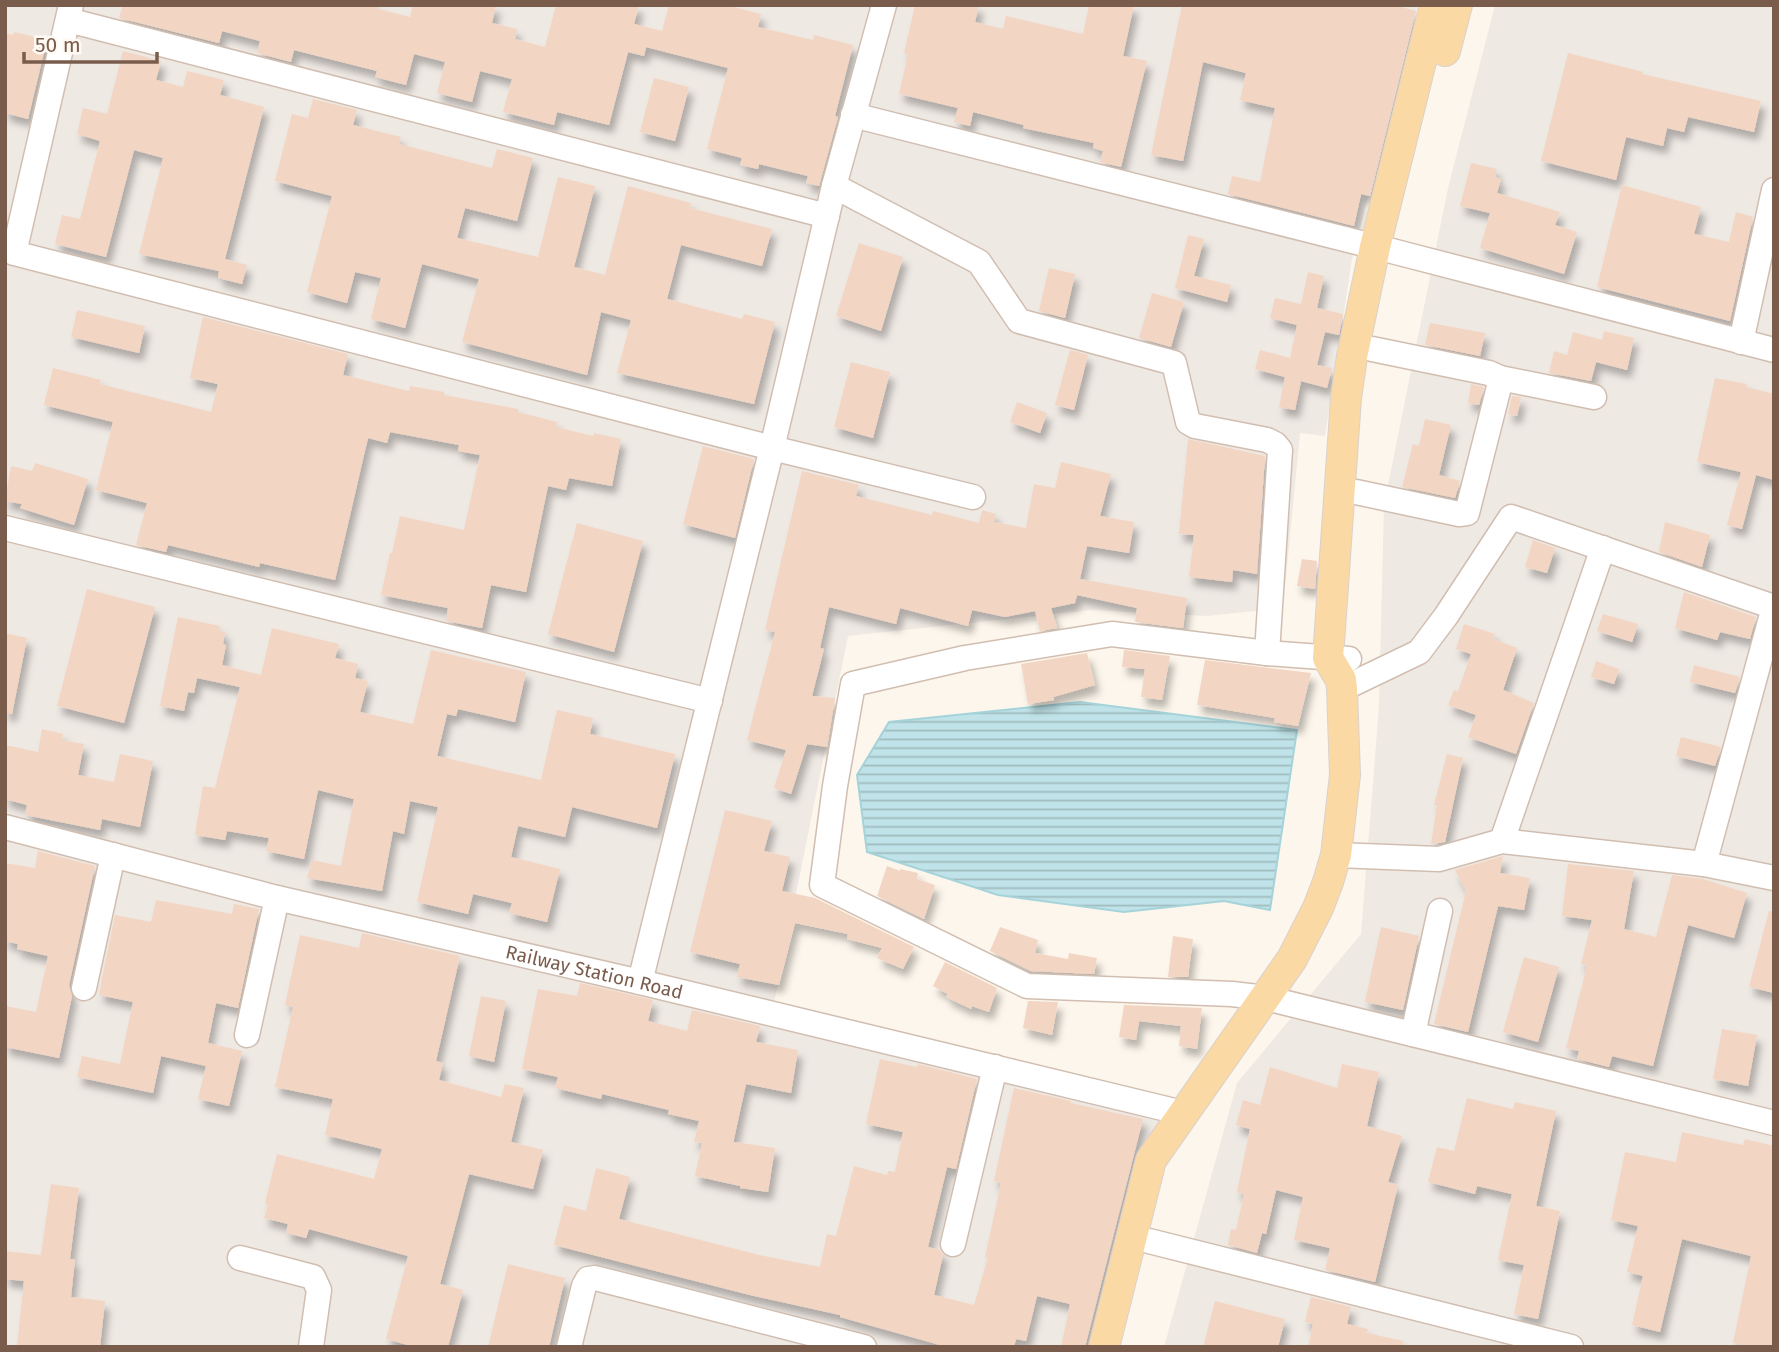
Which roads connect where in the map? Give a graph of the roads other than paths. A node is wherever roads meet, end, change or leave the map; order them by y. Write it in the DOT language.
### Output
graph roads {
  1 [pos="884,5"];
  2 [pos="1435,5"];
  3 [pos="1457,5"];
  4 [pos="69,12"];
  5 [pos="853,115"];
  6 [pos="834,186"];
  7 [pos="1774,190"];
  8 [pos="827,216"];
  9 [pos="1384,249"];
  10 [pos="1741,342"];
  11 [pos="1372,349"];
  12 [pos="1774,351"];
  13 [pos="1500,378"];
  14 [pos="1594,397"];
  15 [pos="772,448"];
  16 [pos="1356,492"];
  17 [pos="973,497"];
  18 [pos="5,528"];
  19 [pos="1603,548"];
  20 [pos="1267,653"];
  21 [pos="1340,672"];
  22 [pos="710,701"];
  23 [pos="5,827"];
  24 [pos="1502,841"];
  25 [pos="113,855"];
  26 [pos="1336,855"];
  27 [pos="1704,864"];
  28 [pos="1774,878"];
  29 [pos="277,898"];
  30 [pos="1440,911"];
  31 [pos="640,982"];
  32 [pos="84,988"];
  33 [pos="1266,998"];
  34 [pos="1413,1034"];
  35 [pos="247,1035"];
  36 [pos="995,1067"];
  37 [pos="1184,1113"];
  38 [pos="1774,1123"];
  39 [pos="1167,1139"];
  40 [pos="1149,1241"];
  41 [pos="953,1244"];
  42 [pos="240,1258"];
  43 [pos="311,1347"];
  44 [pos="569,1347"];
  45 [pos="863,1347"];
  46 [pos="1104,1347"];
  47 [pos="1123,1347"];
  48 [pos="1571,1347"];
  1 -- 5 [label="street"];
  2 -- 9 [label="main road"];
  3 -- 9 [label="main road"];
  4 -- 8 [label="street"];
  4 -- 15 [label="street"];
  5 -- 6 [label="street"];
  5 -- 9 [label="street"];
  6 -- 8 [label="street"];
  6 -- 20 [label="street"];
  7 -- 10 [label="street"];
  8 -- 15 [label="street"];
  9 -- 10 [label="street"];
  9 -- 11 [label="main road"];
  9 -- 21 [label="main road"];
  10 -- 12 [label="street"];
  11 -- 13 [label="street"];
  11 -- 16 [label="main road"];
  13 -- 14 [label="street"];
  13 -- 16 [label="street"];
  15 -- 17 [label="street"];
  15 -- 22 [label="street"];
  16 -- 21 [label="main road"];
  18 -- 22 [label="street"];
  19 -- 21 [label="street"];
  19 -- 24 [label="street"];
  19 -- 27 [label="street"];
  20 -- 21 [label="street"];
  20 -- 33 [label="street"];
  21 -- 26 [label="main road"];
  22 -- 31 [label="street"];
  23 -- 25 [label="street, Railway Station Road"];
  24 -- 26 [label="street"];
  24 -- 27 [label="street"];
  25 -- 29 [label="street, Railway Station Road"];
  25 -- 32 [label="street"];
  26 -- 33 [label="main road"];
  27 -- 28 [label="street"];
  29 -- 31 [label="street, Railway Station Road"];
  29 -- 35 [label="street"];
  30 -- 34 [label="street"];
  31 -- 36 [label="street, Railway Station Road"];
  33 -- 34 [label="street"];
  33 -- 37 [label="main road"];
  34 -- 38 [label="street"];
  36 -- 37 [label="street, Railway Station Road"];
  36 -- 41 [label="street"];
  37 -- 39 [label="main road"];
  39 -- 40 [label="main road"];
  39 -- 46 [label="main road"];
  40 -- 47 [label="main road"];
  40 -- 48 [label="street"];
  42 -- 43 [label="street"];
  44 -- 45 [label="street"];
}
